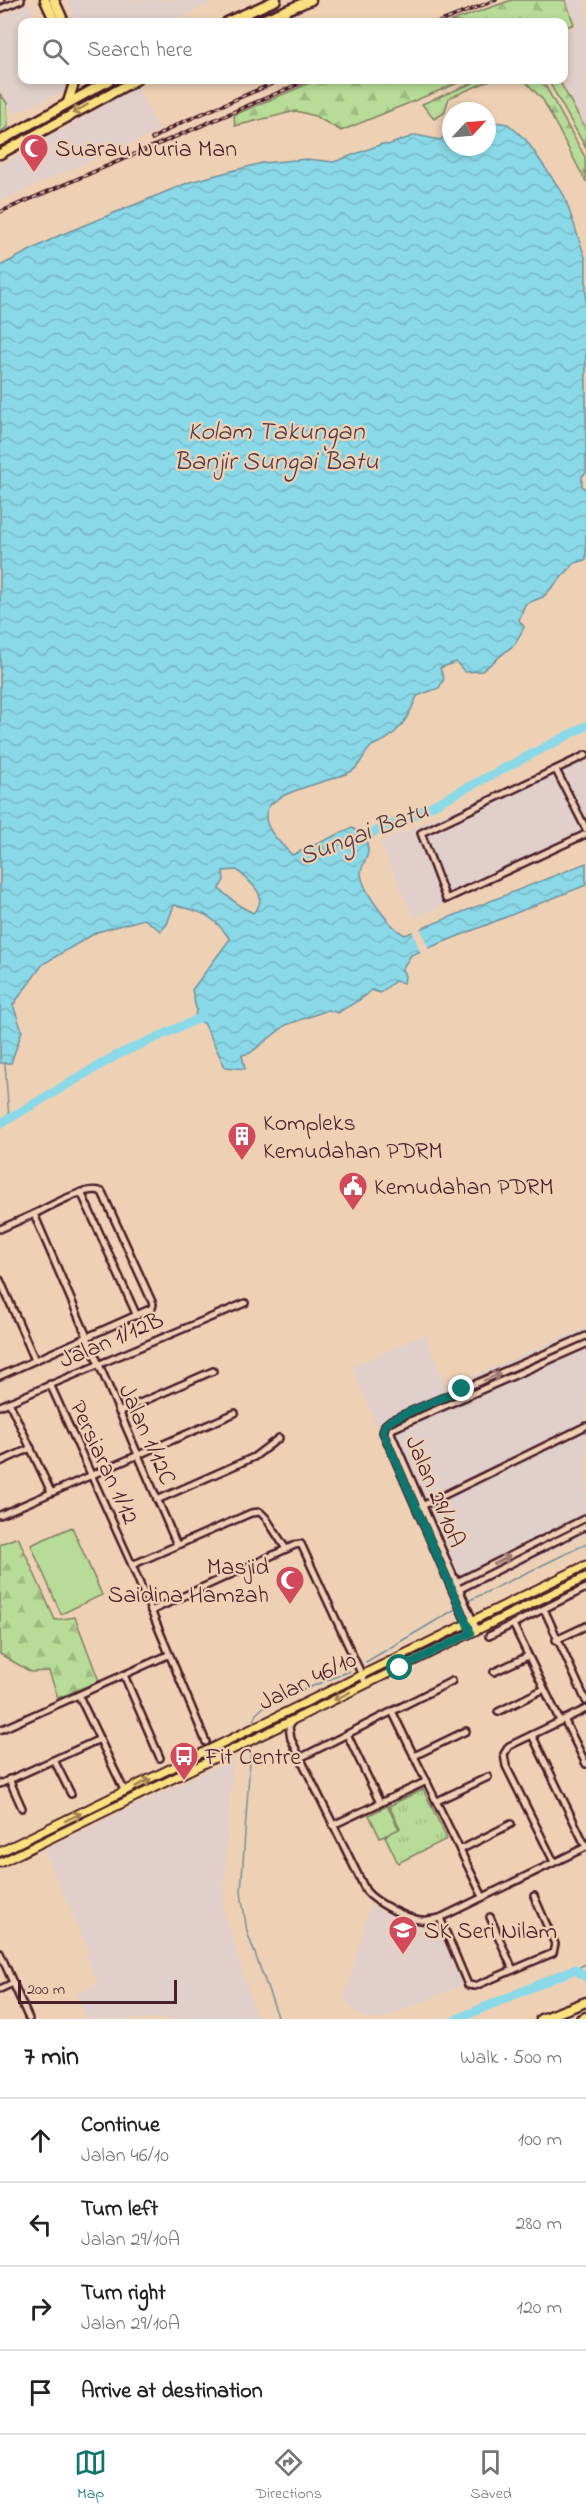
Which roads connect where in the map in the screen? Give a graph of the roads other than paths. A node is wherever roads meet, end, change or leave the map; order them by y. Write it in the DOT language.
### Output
graph roads {
  1 [pos="21,0"];
  2 [pos="45,0"];
  3 [pos="54,0"];
  4 [pos="276,0"];
  5 [pos="311,0"];
  6 [pos="0,9"];
  7 [pos="53,18"];
  8 [pos="62,18"];
  9 [pos="236,18"];
  10 [pos="267,18"];
  11 [pos="74,84"];
  12 [pos="103,84"];
  13 [pos="129,84"];
  14 [pos="69,102"];
  15 [pos="0,141"];
  16 [pos="0,154"];
  17 [pos="586,754"];
  18 [pos="556,770"];
  19 [pos="586,829"];
  20 [pos="586,834"];
  21 [pos="81,1192"];
  22 [pos="34,1214"];
  23 [pos="0,1229"];
  24 [pos="0,1280"];
  25 [pos="3,1293"];
  26 [pos="244,1303"];
  27 [pos="136,1316"];
  28 [pos="586,1336"];
  29 [pos="86,1337"];
  30 [pos="586,1344"];
  31 [pos="35,1360"];
  32 [pos="97,1363"];
  33 [pos="213,1371"];
  34 [pos="0,1376"];
  35 [pos="50,1384"];
  36 [pos="9,1402"];
  37 [pos="0,1406"];
  38 [pos="119,1412"];
  39 [pos="235,1413"];
  40 [pos="586,1426"];
  41 [pos="279,1438"];
  42 [pos="31,1448"];
  43 [pos="137,1455"];
  44 [pos="0,1462"];
  45 [pos="90,1475"];
  46 [pos="51,1492"];
  47 [pos="157,1500"];
  48 [pos="423,1506"];
  49 [pos="416,1509"];
  50 [pos="0,1515"];
  51 [pos="586,1518"];
  52 [pos="586,1526"];
  53 [pos="177,1545"];
  54 [pos="286,1549"];
  55 [pos="132,1565"];
  56 [pos="586,1565"];
  57 [pos="586,1577"];
  58 [pos="452,1584"];
  59 [pos="586,1588"];
  60 [pos="455,1591"];
  61 [pos="544,1609"];
  62 [pos="151,1611"];
  63 [pos="470,1622"];
  64 [pos="513,1624"];
  65 [pos="586,1626"];
  66 [pos="474,1631"];
  67 [pos="489,1636"];
  68 [pos="556,1640"];
  69 [pos="168,1655"];
  70 [pos="528,1656"];
  71 [pos="494,1672"];
  72 [pos="124,1675"];
  73 [pos="362,1675"];
  74 [pos="452,1681"];
  75 [pos="366,1684"];
  76 [pos="544,1689"];
  77 [pos="79,1696"];
  78 [pos="586,1701"];
  79 [pos="586,1709"];
  80 [pos="392,1711"];
  81 [pos="498,1712"];
  82 [pos="293,1720"];
  83 [pos="562,1720"];
  84 [pos="0,1730"];
  85 [pos="274,1730"];
  86 [pos="466,1731"];
  87 [pos="347,1734"];
  88 [pos="532,1735"];
  89 [pos="100,1739"];
  90 [pos="291,1739"];
  91 [pos="206,1742"];
  92 [pos="414,1756"];
  93 [pos="160,1758"];
  94 [pos="300,1758"];
  95 [pos="54,1760"];
  96 [pos="586,1764"];
  97 [pos="488,1777"];
  98 [pos="9,1779"];
  99 [pos="427,1781"];
  100 [pos="0,1784"];
  101 [pos="125,1792"];
  102 [pos="71,1794"];
  103 [pos="437,1801"];
  104 [pos="380,1803"];
  105 [pos="22,1808"];
  106 [pos="511,1824"];
  107 [pos="333,1825"];
  108 [pos="586,1847"];
  109 [pos="460,1850"];
  110 [pos="0,1852"];
  111 [pos="0,1863"];
  112 [pos="554,1863"];
  113 [pos="534,1896"];
  114 [pos="483,1897"];
  115 [pos="490,1917"];
  116 [pos="440,1918"];
  117 [pos="0,1953"];
  118 [pos="513,1970"];
  119 [pos="13,1983"];
  120 [pos="0,1989"];
  121 [pos="586,2002"];
  122 [pos="586,2017"];
  123 [pos="29,2019"];
  124 [pos="541,2019"];
  125 [pos="581,2019"];
  1 -- 6 [label="street"];
  2 -- 7 [label="highway"];
  3 -- 8 [label="highway"];
  4 -- 9 [label="highway"];
  5 -- 10 [label="highway"];
  11 -- 14 [label="highway"];
  12 -- 14 [label="highway"];
  13 -- 16 [label="highway, one-way"];
  14 -- 15 [label="highway"];
  17 -- 18 [label="street"];
  18 -- 19 [label="street"];
  18 -- 20 [label="street"];
  21 -- 22 [label="street"];
  21 -- 27 [label="street"];
  21 -- 27 [label="street"];
  22 -- 23 [label="street"];
  22 -- 29 [label="street, Jalan 1/12C"];
  24 -- 25 [label="street"];
  25 -- 31 [label="street"];
  26 -- 32 [label="street, Jalan 1/12B"];
  27 -- 29 [label="street"];
  49 -- 28 [label="street, Jalan 29/10A, one-way"];
  29 -- 31 [label="street"];
  29 -- 32 [label="street, Jalan 1/12C"];
  30 -- 48 [label="street, Jalan 29/10A"];
  31 -- 34 [label="street"];
  32 -- 35 [label="street, Jalan 1/12B"];
  32 -- 38 [label="street, Jalan 1/12C"];
  33 -- 38 [label="street"];
  35 -- 36 [label="street, Jalan 1/12B"];
  35 -- 45 [label="street, Persiaran 1/12"];
  36 -- 37 [label="street, Jalan 1/12B"];
  36 -- 42 [label="street"];
  38 -- 43 [label="street, Jalan 1/12C"];
  39 -- 43 [label="street"];
  40 -- 48 [label="street"];
  41 -- 47 [label="street"];
  42 -- 44 [label="street"];
  42 -- 46 [label="street"];
  43 -- 45 [label="street"];
  43 -- 47 [label="street, Jalan 1/12C"];
  45 -- 46 [label="street"];
  45 -- 55 [label="street, Persiaran 1/12"];
  46 -- 50 [label="street"];
  47 -- 53 [label="street, Jalan 1/12C"];
  48 -- 49 [label="street"];
  48 -- 58 [label="street, Jalan 29/10A"];
  49 -- 58 [label="street, Jalan 29/10A"];
  58 -- 51 [label="street, one-way"];
  52 -- 60 [label="street"];
  53 -- 54 [label="street"];
  53 -- 55 [label="street"];
  54 -- 62 [label="street"];
  54 -- 73 [label="street"];
  55 -- 62 [label="street, Persiaran 1/12"];
  56 -- 63 [label="main road, Jalan 46/10"];
  57 -- 66 [label="main road, Jalan 46/10"];
  58 -- 60 [label="street, Jalan 29/10A"];
  59 -- 61 [label="street"];
  60 -- 63 [label="street, Jalan 29/10A"];
  61 -- 64 [label="street"];
  61 -- 68 [label="street"];
  62 -- 69 [label="street, Persiaran 1/12"];
  63 -- 66 [label="street, Jalan 29/10A"];
  63 -- 73 [label="main road, Jalan 46/10"];
  64 -- 67 [label="street"];
  64 -- 70 [label="street"];
  65 -- 68 [label="street"];
  66 -- 75 [label="main road, Jalan 46/10"];
  68 -- 78 [label="street"];
  69 -- 72 [label="street"];
  69 -- 91 [label="street, Persiaran 1/12"];
  70 -- 71 [label="street"];
  70 -- 76 [label="street"];
  72 -- 77 [label="street"];
  72 -- 93 [label="street"];
  73 -- 75 [label="street"];
  101 -- 73 [label="main road, Jalan 46/10, one-way"];
  74 -- 80 [label="street"];
  75 -- 82 [label="main road, Jalan 46/10, one-way"];
  76 -- 81 [label="street"];
  76 -- 83 [label="street"];
  77 -- 84 [label="street"];
  77 -- 89 [label="street"];
  79 -- 83 [label="street"];
  80 -- 87 [label="street"];
  80 -- 92 [label="street"];
  82 -- 85 [label="main road, Jalan 46/10"];
  82 -- 90 [label="street"];
  83 -- 88 [label="street"];
  83 -- 96 [label="street"];
  85 -- 90 [label="street"];
  85 -- 111 [label="main road, Jalan 46/10"];
  86 -- 92 [label="street"];
  87 -- 94 [label="street"];
  87 -- 104 [label="street"];
  88 -- 108 [label="street"];
  88 -- 112 [label="street"];
  89 -- 95 [label="street"];
  89 -- 101 [label="street"];
  90 -- 94 [label="street"];
  92 -- 99 [label="street"];
  94 -- 107 [label="street"];
  95 -- 98 [label="street"];
  95 -- 102 [label="street"];
  97 -- 103 [label="street"];
  98 -- 100 [label="street"];
  98 -- 105 [label="street"];
  99 -- 103 [label="street"];
  99 -- 104 [label="street"];
  110 -- 101 [label="main road, Jalan 46/10, one-way"];
  103 -- 109 [label="street"];
  104 -- 107 [label="street"];
  106 -- 109 [label="street"];
  107 -- 116 [label="street"];
  108 -- 112 [label="street"];
  109 -- 114 [label="street"];
  112 -- 114 [label="street"];
  113 -- 118 [label="street"];
  114 -- 116 [label="street"];
  115 -- 118 [label="street"];
  116 -- 118 [label="street"];
  117 -- 119 [label="street"];
  119 -- 120 [label="street"];
  119 -- 123 [label="street"];
  121 -- 124 [label="highway"];
  122 -- 125 [label="highway"];
}
